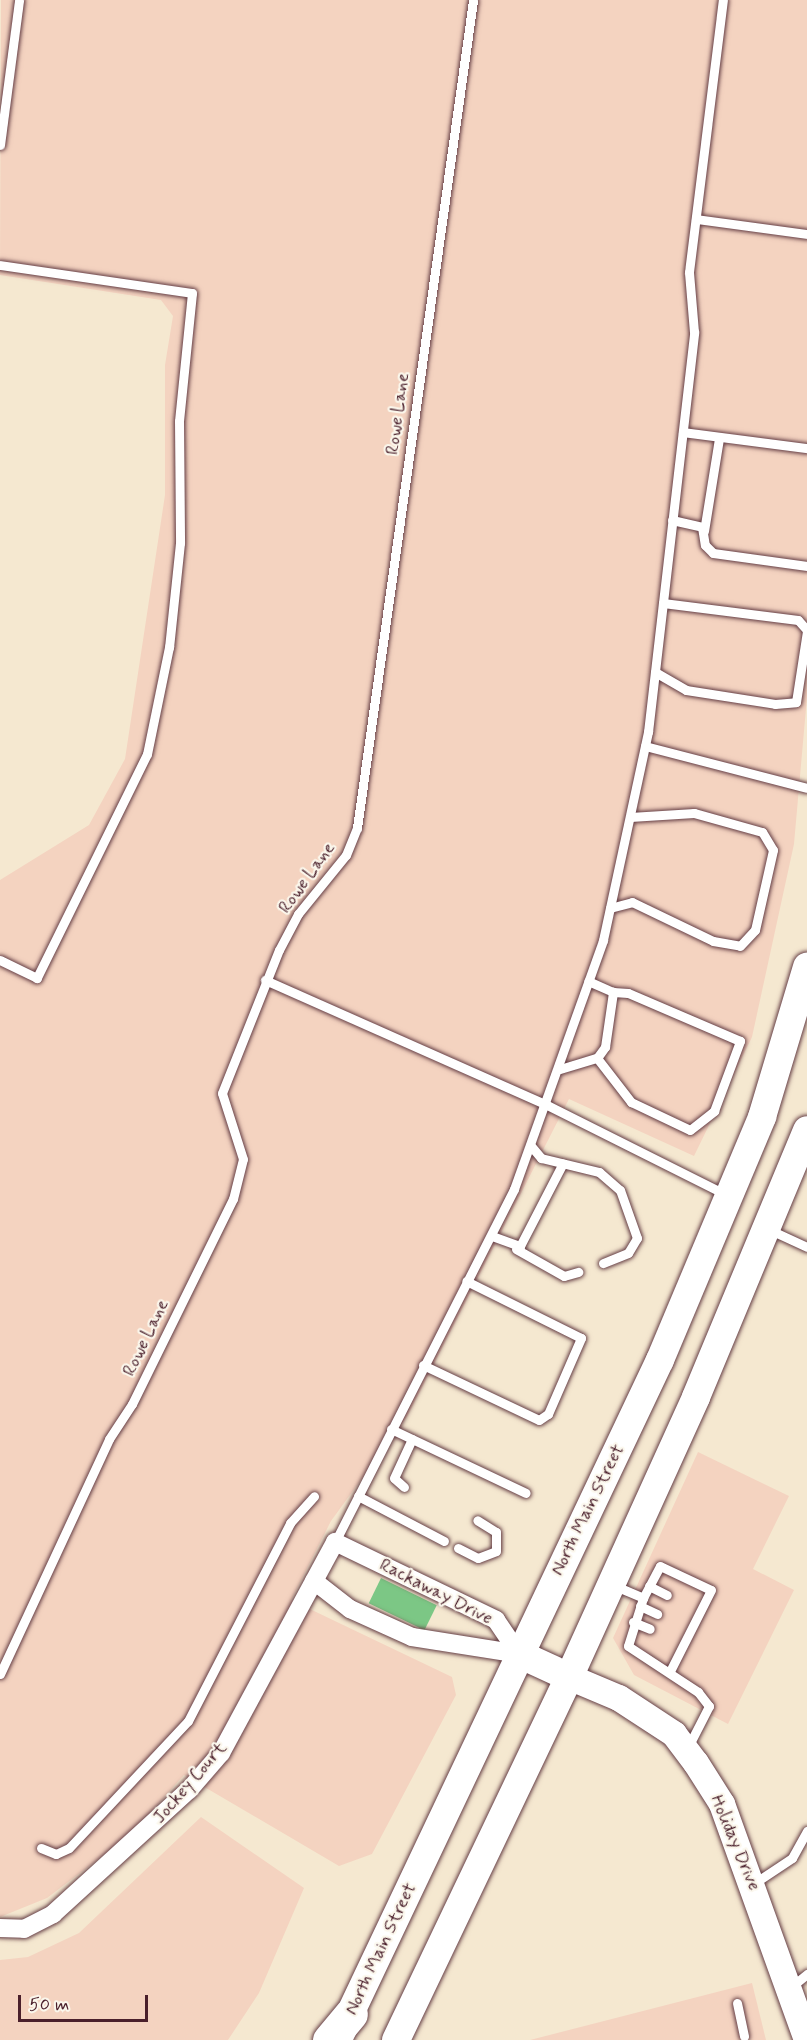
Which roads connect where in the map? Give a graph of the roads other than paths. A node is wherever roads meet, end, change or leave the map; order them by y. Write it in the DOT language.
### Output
graph roads {
  1 [pos="19,0"];
  2 [pos="473,0"];
  3 [pos="723,0"];
  4 [pos="0,145"];
  5 [pos="696,219"];
  6 [pos="807,235"];
  7 [pos="0,265"];
  8 [pos="683,432"];
  9 [pos="719,438"];
  10 [pos="807,448"];
  11 [pos="672,520"];
  12 [pos="704,531"];
  13 [pos="807,566"];
  14 [pos="663,603"];
  15 [pos="807,631"];
  16 [pos="655,672"];
  17 [pos="645,746"];
  18 [pos="807,788"];
  19 [pos="630,817"];
  20 [pos="610,908"];
  21 [pos="0,960"];
  22 [pos="807,967"];
  23 [pos="265,980"];
  24 [pos="588,981"];
  25 [pos="613,992"];
  26 [pos="597,1058"];
  27 [pos="560,1069"];
  28 [pos="547,1105"];
  29 [pos="807,1130"];
  30 [pos="531,1146"];
  31 [pos="563,1163"];
  32 [pos="729,1196"];
  33 [pos="768,1229"];
  34 [pos="492,1236"];
  35 [pos="807,1247"];
  36 [pos="516,1248"];
  37 [pos="603,1263"];
  38 [pos="578,1272"];
  39 [pos="466,1281"];
  40 [pos="423,1365"];
  41 [pos="391,1429"];
  42 [pos="412,1439"];
  43 [pos="404,1487"];
  44 [pos="526,1493"];
  45 [pos="358,1496"];
  46 [pos="314,1497"];
  47 [pos="477,1520"];
  48 [pos="444,1541"];
  49 [pos="335,1542"];
  50 [pos="458,1548"];
  51 [pos="314,1581"];
  52 [pos="611,1584"];
  53 [pos="649,1586"];
  54 [pos="667,1595"];
  55 [pos="641,1602"];
  56 [pos="657,1614"];
  57 [pos="633,1622"];
  58 [pos="650,1629"];
  59 [pos="519,1654"];
  60 [pos="670,1671"];
  61 [pos="0,1674"];
  62 [pos="569,1677"];
  63 [pos="687,1749"];
  64 [pos="807,1831"];
  65 [pos="41,1848"];
  66 [pos="753,1884"];
  67 [pos="0,1928"];
  68 [pos="799,1980"];
  69 [pos="737,2003"];
  70 [pos="344,2027"];
  71 [pos="744,2036"];
  72 [pos="329,2040"];
  73 [pos="396,2040"];
  74 [pos="807,2040"];
  1 -- 4 [label="lane"];
  2 -- 23 [label="lane, Rowe Lane"];
  3 -- 5 [label="lane"];
  5 -- 6 [label="lane"];
  5 -- 8 [label="lane"];
  7 -- 21 [label="lane"];
  8 -- 9 [label="lane"];
  8 -- 11 [label="lane"];
  9 -- 10 [label="lane"];
  9 -- 12 [label="lane"];
  11 -- 12 [label="lane"];
  11 -- 14 [label="lane"];
  12 -- 13 [label="lane"];
  14 -- 15 [label="lane"];
  14 -- 16 [label="lane"];
  15 -- 16 [label="lane"];
  16 -- 17 [label="lane"];
  17 -- 18 [label="lane"];
  17 -- 19 [label="lane"];
  19 -- 20 [label="lane"];
  19 -- 20 [label="lane"];
  20 -- 24 [label="lane"];
  22 -- 32 [label="main road, North Main Street"];
  23 -- 28 [label="lane"];
  23 -- 61 [label="lane, Rowe Lane"];
  24 -- 25 [label="lane"];
  24 -- 27 [label="lane"];
  25 -- 26 [label="lane"];
  25 -- 26 [label="lane"];
  26 -- 27 [label="lane"];
  27 -- 28 [label="lane"];
  28 -- 30 [label="lane"];
  28 -- 32 [label="lane"];
  29 -- 33 [label="main road"];
  30 -- 31 [label="lane"];
  30 -- 34 [label="lane"];
  31 -- 36 [label="lane"];
  31 -- 37 [label="lane"];
  32 -- 59 [label="main road, North Main Street"];
  33 -- 35 [label="lane"];
  33 -- 52 [label="main road"];
  34 -- 36 [label="lane"];
  34 -- 39 [label="lane"];
  36 -- 38 [label="lane"];
  39 -- 40 [label="lane"];
  39 -- 40 [label="lane"];
  40 -- 41 [label="lane"];
  41 -- 42 [label="lane"];
  41 -- 45 [label="lane"];
  42 -- 43 [label="lane"];
  42 -- 44 [label="lane"];
  45 -- 48 [label="lane"];
  45 -- 49 [label="lane"];
  46 -- 65 [label="lane"];
  47 -- 50 [label="lane"];
  49 -- 51 [label="street, Jockey Court"];
  49 -- 59 [label="street, Rackaway Drive"];
  51 -- 59 [label="street, Rackaway Drive"];
  51 -- 67 [label="street, Jockey Court"];
  52 -- 55 [label="lane"];
  52 -- 62 [label="main road"];
  53 -- 54 [label="lane"];
  53 -- 55 [label="lane"];
  53 -- 60 [label="lane"];
  55 -- 56 [label="lane"];
  55 -- 57 [label="lane"];
  57 -- 58 [label="lane"];
  57 -- 60 [label="lane"];
  59 -- 62 [label="main road"];
  59 -- 70 [label="main road, North Main Street"];
  60 -- 63 [label="lane"];
  62 -- 63 [label="main road, Holiday Drive"];
  62 -- 73 [label="main road"];
  63 -- 66 [label="main road, Holiday Drive"];
  64 -- 66 [label="lane"];
  66 -- 68 [label="main road, Holiday Drive"];
  68 -- 74 [label="main road, Holiday Drive"];
  69 -- 71 [label="lane"];
  70 -- 72 [label="highway"];
}
